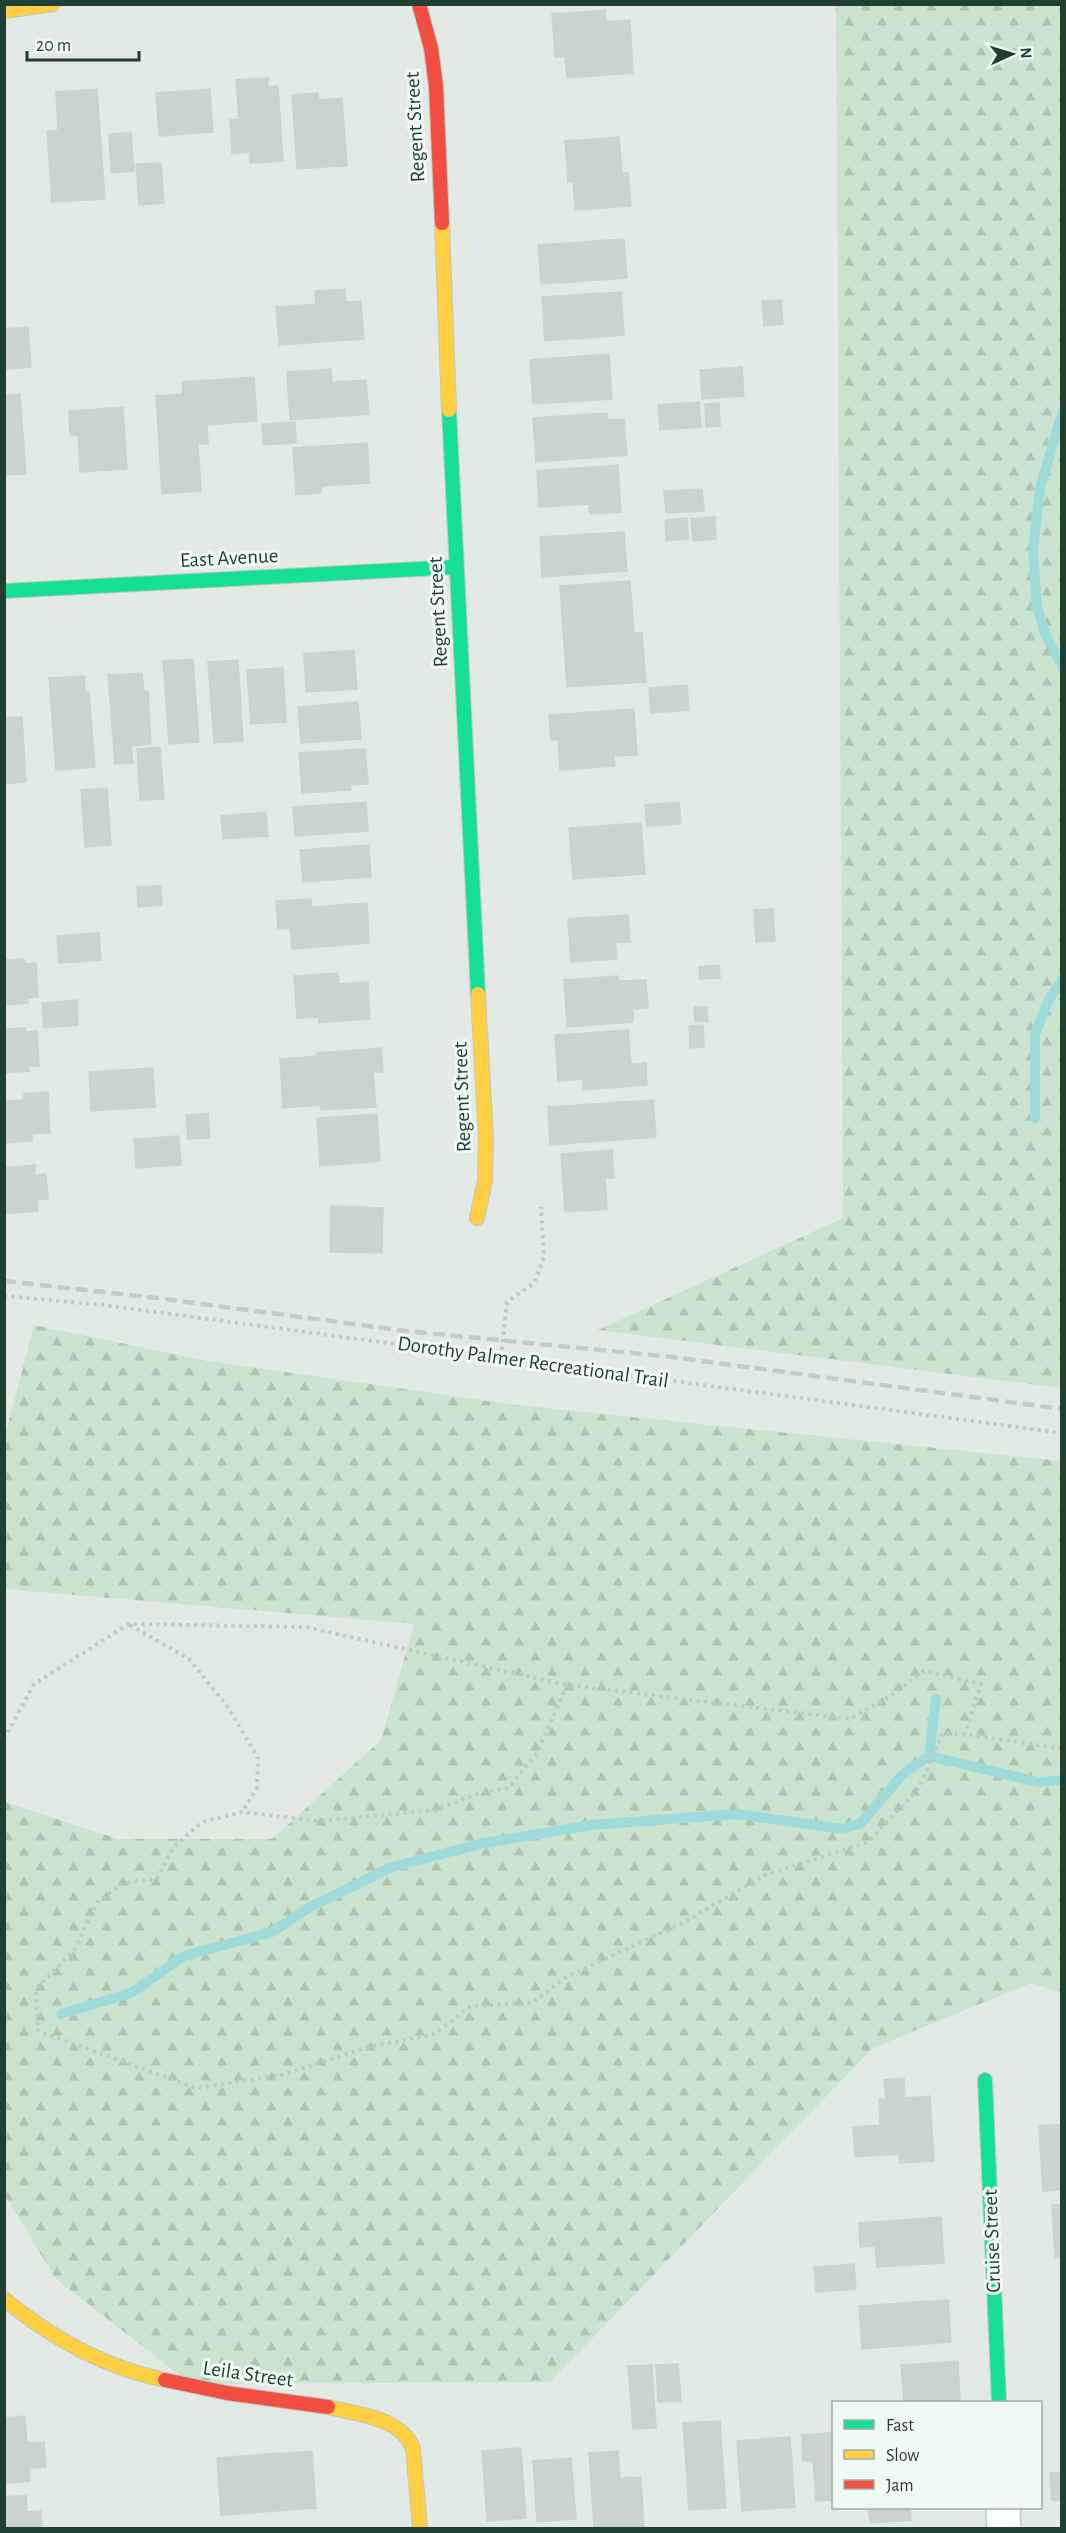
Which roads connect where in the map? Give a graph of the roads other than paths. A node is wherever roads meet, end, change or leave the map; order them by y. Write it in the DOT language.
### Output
graph roads {
  1 [pos="53,4"];
  2 [pos="419,4"];
  3 [pos="4,11"];
  4 [pos="456,567"];
  5 [pos="4,591"];
  6 [pos="477,1218"];
  7 [pos="985,2080"];
  8 [pos="4,2299"];
  9 [pos="999,2401"];
  10 [pos="1003,2509"];
  11 [pos="420,2529"];
  12 [pos="1004,2529"];
  1 -- 3 [label="street"];
  2 -- 4 [label="street, Regent Street"];
  4 -- 5 [label="street, East Avenue"];
  4 -- 6 [label="street, Regent Street"];
  7 -- 9 [label="street, Cruise Street"];
  8 -- 11 [label="street, Leila Street"];
  10 -- 12 [label="street"];
}
